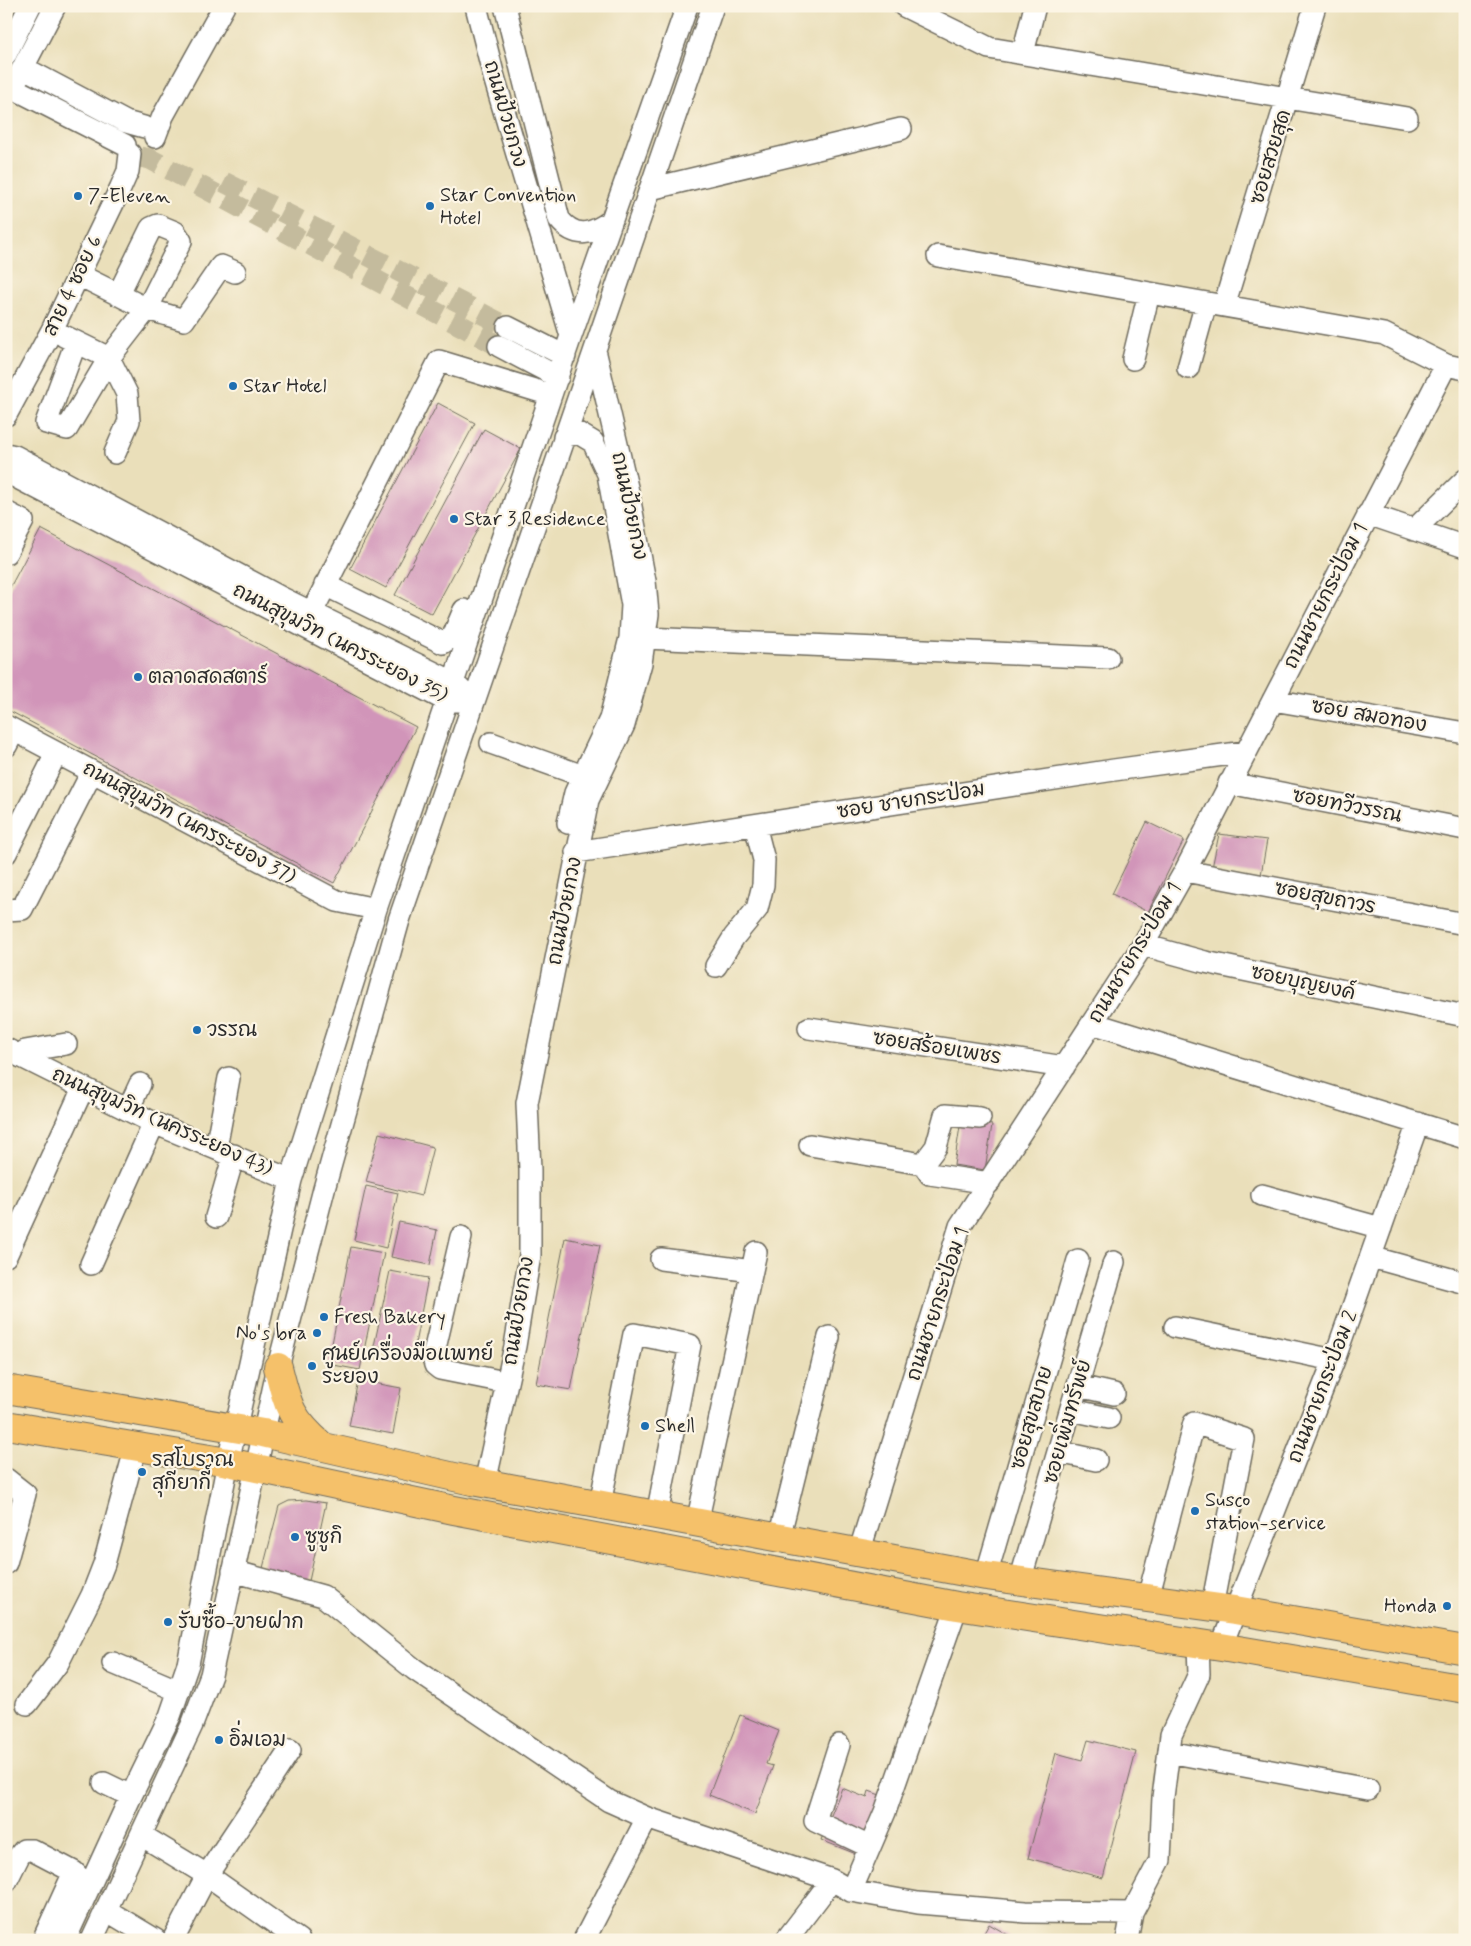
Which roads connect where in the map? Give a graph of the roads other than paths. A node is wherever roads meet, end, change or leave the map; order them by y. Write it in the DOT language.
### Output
graph roads {
  1 [pos="30,6"];
  2 [pos="55,6"];
  3 [pos="224,6"];
  4 [pos="476,6"];
  5 [pos="505,6"];
  6 [pos="687,6"];
  7 [pos="713,6"];
  8 [pos="904,6"];
  9 [pos="1035,6"];
  10 [pos="1315,6"];
  11 [pos="1022,53"];
  12 [pos="6,54"];
  13 [pos="24,68"];
  14 [pos="10,94"];
  15 [pos="1288,99"];
  16 [pos="1408,118"];
  17 [pos="901,129"];
  18 [pos="149,132"];
  19 [pos="128,149"];
  20 [pos="650,189"];
  21 [pos="612,220"];
  22 [pos="938,256"];
  23 [pos="235,272"];
  24 [pos="79,275"];
  25 [pos="1149,293"];
  26 [pos="118,295"];
  27 [pos="1215,304"];
  28 [pos="147,309"];
  29 [pos="52,330"];
  30 [pos="76,342"];
  31 [pos="568,346"];
  32 [pos="595,349"];
  33 [pos="108,358"];
  34 [pos="1133,359"];
  35 [pos="1455,367"];
  36 [pos="1188,368"];
  37 [pos="554,386"];
  38 [pos="6,415"];
  39 [pos="564,437"];
  40 [pos="115,453"];
  41 [pos="6,454"];
  42 [pos="600,456"];
  43 [pos="622,467"];
  44 [pos="6,472"];
  45 [pos="1465,480"];
  46 [pos="6,512"];
  47 [pos="1368,514"];
  48 [pos="1414,530"];
  49 [pos="502,539"];
  50 [pos="1465,547"];
  51 [pos="6,553"];
  52 [pos="325,585"];
  53 [pos="308,620"];
  54 [pos="645,638"];
  55 [pos="1108,658"];
  56 [pos="450,691"];
  57 [pos="1273,700"];
  58 [pos="473,701"];
  59 [pos="1465,733"];
  60 [pos="9,734"];
  61 [pos="491,743"];
  62 [pos="1245,752"];
  63 [pos="56,754"];
  64 [pos="92,772"];
  65 [pos="583,776"];
  66 [pos="1229,783"];
  67 [pos="755,825"];
  68 [pos="1465,829"];
  69 [pos="576,852"];
  70 [pos="6,853"];
  71 [pos="1185,871"];
  72 [pos="376,909"];
  73 [pos="6,910"];
  74 [pos="1465,924"];
  75 [pos="1143,945"];
  76 [pos="716,966"];
  77 [pos="1465,1016"];
  78 [pos="1092,1024"];
  79 [pos="809,1028"];
  80 [pos="66,1044"];
  81 [pos="10,1053"];
  82 [pos="1064,1067"];
  83 [pos="229,1078"];
  84 [pos="140,1084"];
  85 [pos="83,1088"];
  86 [pos="128,1110"];
  87 [pos="980,1118"];
  88 [pos="154,1123"];
  89 [pos="1418,1123"];
  90 [pos="1465,1138"];
  91 [pos="810,1145"];
  92 [pos="225,1152"];
  93 [pos="923,1164"];
  94 [pos="291,1180"];
  95 [pos="989,1183"];
  96 [pos="1262,1195"];
  97 [pos="216,1216"];
  98 [pos="1381,1228"];
  99 [pos="461,1237"];
  100 [pos="6,1256"];
  101 [pos="1371,1257"];
  102 [pos="661,1259"];
  103 [pos="1078,1260"];
  104 [pos="1114,1262"];
  105 [pos="91,1264"];
  106 [pos="1465,1283"];
  107 [pos="1060,1326"];
  108 [pos="1175,1327"];
  109 [pos="829,1336"];
  110 [pos="1093,1336"];
  111 [pos="1334,1360"];
  112 [pos="278,1367"];
  113 [pos="495,1380"];
  114 [pos="1078,1386"];
  115 [pos="6,1389"];
  116 [pos="1114,1394"];
  117 [pos="1071,1410"];
  118 [pos="1109,1418"];
  119 [pos="6,1425"];
  120 [pos="236,1428"];
  121 [pos="263,1433"];
  122 [pos="136,1446"];
  123 [pos="322,1446"];
  124 [pos="1059,1452"];
  125 [pos="1096,1460"];
  126 [pos="228,1462"];
  127 [pos="258,1467"];
  128 [pos="6,1479"];
  129 [pos="479,1482"];
  130 [pos="600,1504"];
  131 [pos="657,1515"];
  132 [pos="698,1523"];
  133 [pos="779,1538"];
  134 [pos="858,1553"];
  135 [pos="6,1563"];
  136 [pos="233,1571"];
  137 [pos="986,1576"];
  138 [pos="1020,1581"];
  139 [pos="1148,1598"];
  140 [pos="957,1606"];
  141 [pos="1223,1609"];
  142 [pos="1210,1646"];
  143 [pos="1465,1650"];
  144 [pos="113,1663"];
  145 [pos="1465,1689"];
  146 [pos="179,1691"];
  147 [pos="27,1704"];
  148 [pos="838,1745"];
  149 [pos="290,1750"];
  150 [pos="1169,1752"];
  151 [pos="104,1783"];
  152 [pos="1368,1789"];
  153 [pos="131,1796"];
  154 [pos="647,1818"];
  155 [pos="141,1835"];
  156 [pos="870,1847"];
  157 [pos="74,1872"];
  158 [pos="207,1875"];
  159 [pos="832,1880"];
  160 [pos="6,1882"];
  161 [pos="89,1888"];
  162 [pos="851,1891"];
  163 [pos="106,1910"];
  164 [pos="1132,1913"];
  165 [pos="43,1940"];
  166 [pos="65,1940"];
  167 [pos="92,1940"];
  168 [pos="156,1940"];
  169 [pos="173,1940"];
  170 [pos="299,1940"];
  171 [pos="584,1940"];
  172 [pos="786,1940"];
  173 [pos="1127,1940"];
  1 -- 12 [label="street"];
  2 -- 13 [label="street"];
  3 -- 18 [label="street"];
  4 -- 31 [label="street, ถนนป้วยกวง"];
  5 -- 21 [label="street, ถนนป้วยกวง"];
  6 -- 21 [label="street"];
  7 -- 20 [label="street"];
  8 -- 11 [label="street"];
  9 -- 11 [label="street"];
  10 -- 15 [label="street, ซอยสวยสุด"];
  11 -- 15 [label="street"];
  13 -- 14 [label="street"];
  13 -- 18 [label="street"];
  14 -- 19 [label="street"];
  15 -- 16 [label="street"];
  15 -- 27 [label="street, ซอยสวยสุด"];
  17 -- 20 [label="street"];
  18 -- 19 [label="street"];
  19 -- 24 [label="street, สาย 4 ซอย 6"];
  20 -- 32 [label="street"];
  21 -- 31 [label="street"];
  22 -- 25 [label="street"];
  23 -- 28 [label="street"];
  24 -- 26 [label="street"];
  24 -- 29 [label="street, สาย 4 ซอย 6"];
  25 -- 27 [label="street"];
  25 -- 34 [label="street"];
  26 -- 28 [label="street"];
  26 -- 28 [label="street"];
  27 -- 35 [label="street"];
  27 -- 36 [label="street, ซอยสวยสุด"];
  28 -- 33 [label="street"];
  29 -- 30 [label="street"];
  29 -- 38 [label="street, สาย 4 ซอย 6"];
  30 -- 33 [label="street"];
  30 -- 33 [label="street"];
  31 -- 37 [label="street"];
  31 -- 37 [label="street"];
  32 -- 39 [label="street"];
  32 -- 43 [label="street, ถนนป้วยกวง"];
  33 -- 40 [label="street"];
  35 -- 47 [label="street, ถนนชายกระป่อม 1"];
  37 -- 49 [label="street"];
  37 -- 52 [label="street"];
  39 -- 42 [label="street, ถนนป้วยกวง"];
  39 -- 58 [label="street"];
  41 -- 53 [label="street, ถนนสุขุมวิท (นครระยอง 35)"];
  42 -- 43 [label="street"];
  42 -- 65 [label="street, ถนนป้วยกวง"];
  43 -- 54 [label="street, ถนนป้วยกวง"];
  44 -- 53 [label="street, ถนนสุขุมวิท (นครระยอง 35)"];
  45 -- 48 [label="street"];
  46 -- 51 [label="street"];
  47 -- 48 [label="street"];
  47 -- 57 [label="street, ถนนชายกระป่อม 1"];
  48 -- 50 [label="street"];
  49 -- 52 [label="street"];
  49 -- 56 [label="street"];
  52 -- 53 [label="street"];
  53 -- 56 [label="street, ถนนสุขุมวิท (นครระยอง 35)"];
  54 -- 55 [label="street"];
  54 -- 69 [label="street, ถนนป้วยกวง"];
  56 -- 58 [label="street, ถนนสุขุมวิท (นครระยอง 35)"];
  56 -- 72 [label="street"];
  57 -- 59 [label="street, ซอย สมอทอง"];
  57 -- 62 [label="street, ถนนชายกระป่อม 1"];
  58 -- 112 [label="street"];
  60 -- 63 [label="street, ถนนสุขุมวิท (นครระยอง 37)"];
  61 -- 65 [label="street"];
  62 -- 66 [label="street, ถนนชายกระป่อม 1"];
  62 -- 67 [label="street, ซอย ชายกระป่อม"];
  63 -- 64 [label="street, ถนนสุขุมวิท (นครระยอง 37)"];
  63 -- 70 [label="street"];
  64 -- 72 [label="street, ถนนสุขุมวิท (นครระยอง 37)"];
  64 -- 73 [label="street"];
  65 -- 113 [label="street, ถนนป้วยกวง"];
  66 -- 68 [label="street, ซอยทวีวรรณ"];
  66 -- 71 [label="street, ถนนชายกระป่อม 1"];
  67 -- 69 [label="street, ซอย ชายกระป่อม"];
  67 -- 76 [label="street"];
  69 -- 129 [label="street, ถนนป้วยกวง"];
  71 -- 74 [label="street, ซอยสุขถาวร"];
  71 -- 75 [label="street, ถนนชายกระป่อม 1"];
  72 -- 94 [label="street"];
  75 -- 77 [label="street, ซอยบุญยงค์"];
  75 -- 78 [label="street, ถนนชายกระป่อม 1"];
  78 -- 82 [label="street, ถนนชายกระป่อม 1"];
  78 -- 89 [label="street"];
  79 -- 82 [label="street, ซอยสร้อยเพชร"];
  80 -- 81 [label="street"];
  81 -- 85 [label="street, ถนนสุขุมวิท (นครระยอง 43)"];
  82 -- 95 [label="street, ถนนชายกระป่อม 1"];
  83 -- 92 [label="street"];
  84 -- 86 [label="street"];
  85 -- 86 [label="street, ถนนสุขุมวิท (นครระยอง 43)"];
  85 -- 100 [label="street"];
  86 -- 88 [label="street, ถนนสุขุมวิท (นครระยอง 43)"];
  87 -- 93 [label="street"];
  88 -- 92 [label="street, ถนนสุขุมวิท (นครระยอง 43)"];
  88 -- 105 [label="street"];
  89 -- 90 [label="street"];
  89 -- 98 [label="street, ถนนชายกระป่อม 2"];
  91 -- 93 [label="street"];
  92 -- 94 [label="street, ถนนสุขุมวิท (นครระยอง 43)"];
  92 -- 97 [label="street"];
  93 -- 95 [label="street"];
  94 -- 120 [label="street"];
  95 -- 134 [label="street, ถนนชายกระป่อม 1"];
  96 -- 98 [label="street"];
  98 -- 101 [label="street, ถนนชายกระป่อม 2"];
  99 -- 113 [label="street"];
  101 -- 106 [label="street"];
  101 -- 111 [label="street, ถนนชายกระป่อม 2"];
  102 -- 132 [label="street"];
  103 -- 107 [label="street, ซอยสุขสบาย"];
  104 -- 110 [label="street, ซอยเพิ่มทรัพย์"];
  107 -- 110 [label="street"];
  107 -- 137 [label="street, ซอยสุขสบาย"];
  108 -- 111 [label="street"];
  109 -- 133 [label="street"];
  110 -- 114 [label="street, ซอยเพิ่มทรัพย์"];
  111 -- 141 [label="street, ถนนชายกระป่อม 2"];
  112 -- 121 [label="street"];
  112 -- 123 [label="main road"];
  113 -- 129 [label="street, ถนนป้วยกวง"];
  114 -- 116 [label="street"];
  114 -- 117 [label="street, ซอยเพิ่มทรัพย์"];
  115 -- 120 [label="main road"];
  117 -- 118 [label="street"];
  117 -- 124 [label="street, ซอยเพิ่มทรัพย์"];
  119 -- 122 [label="main road"];
  120 -- 121 [label="main road"];
  120 -- 126 [label="street"];
  121 -- 123 [label="main road"];
  121 -- 127 [label="street"];
  122 -- 126 [label="main road"];
  122 -- 147 [label="street"];
  123 -- 129 [label="main road"];
  124 -- 125 [label="street"];
  124 -- 138 [label="street, ซอยเพิ่มทรัพย์"];
  126 -- 127 [label="main road"];
  126 -- 146 [label="street"];
  127 -- 136 [label="street"];
  127 -- 140 [label="main road"];
  128 -- 135 [label="street"];
  129 -- 130 [label="main road"];
  130 -- 131 [label="main road"];
  130 -- 131 [label="street"];
  131 -- 132 [label="main road"];
  132 -- 133 [label="main road"];
  133 -- 134 [label="main road"];
  134 -- 137 [label="main road"];
  136 -- 154 [label="street"];
  136 -- 155 [label="street"];
  137 -- 138 [label="main road"];
  138 -- 139 [label="main road"];
  139 -- 141 [label="main road"];
  139 -- 141 [label="street"];
  140 -- 142 [label="main road"];
  140 -- 156 [label="street"];
  141 -- 142 [label="street, ถนนชายกระป่อม 2"];
  141 -- 143 [label="main road"];
  142 -- 145 [label="main road"];
  142 -- 150 [label="street"];
  144 -- 146 [label="street"];
  146 -- 153 [label="street"];
  148 -- 156 [label="street"];
  149 -- 158 [label="street"];
  150 -- 152 [label="street"];
  150 -- 164 [label="street"];
  151 -- 153 [label="street"];
  153 -- 161 [label="street"];
  154 -- 159 [label="street"];
  154 -- 171 [label="street"];
  155 -- 158 [label="street"];
  155 -- 163 [label="street"];
  156 -- 162 [label="street"];
  157 -- 160 [label="street"];
  157 -- 161 [label="street"];
  157 -- 165 [label="street"];
  158 -- 169 [label="street"];
  158 -- 170 [label="street"];
  159 -- 162 [label="street"];
  159 -- 172 [label="street"];
  161 -- 166 [label="street"];
  162 -- 164 [label="street"];
  163 -- 167 [label="street"];
  163 -- 168 [label="street"];
  164 -- 173 [label="street"];
}
